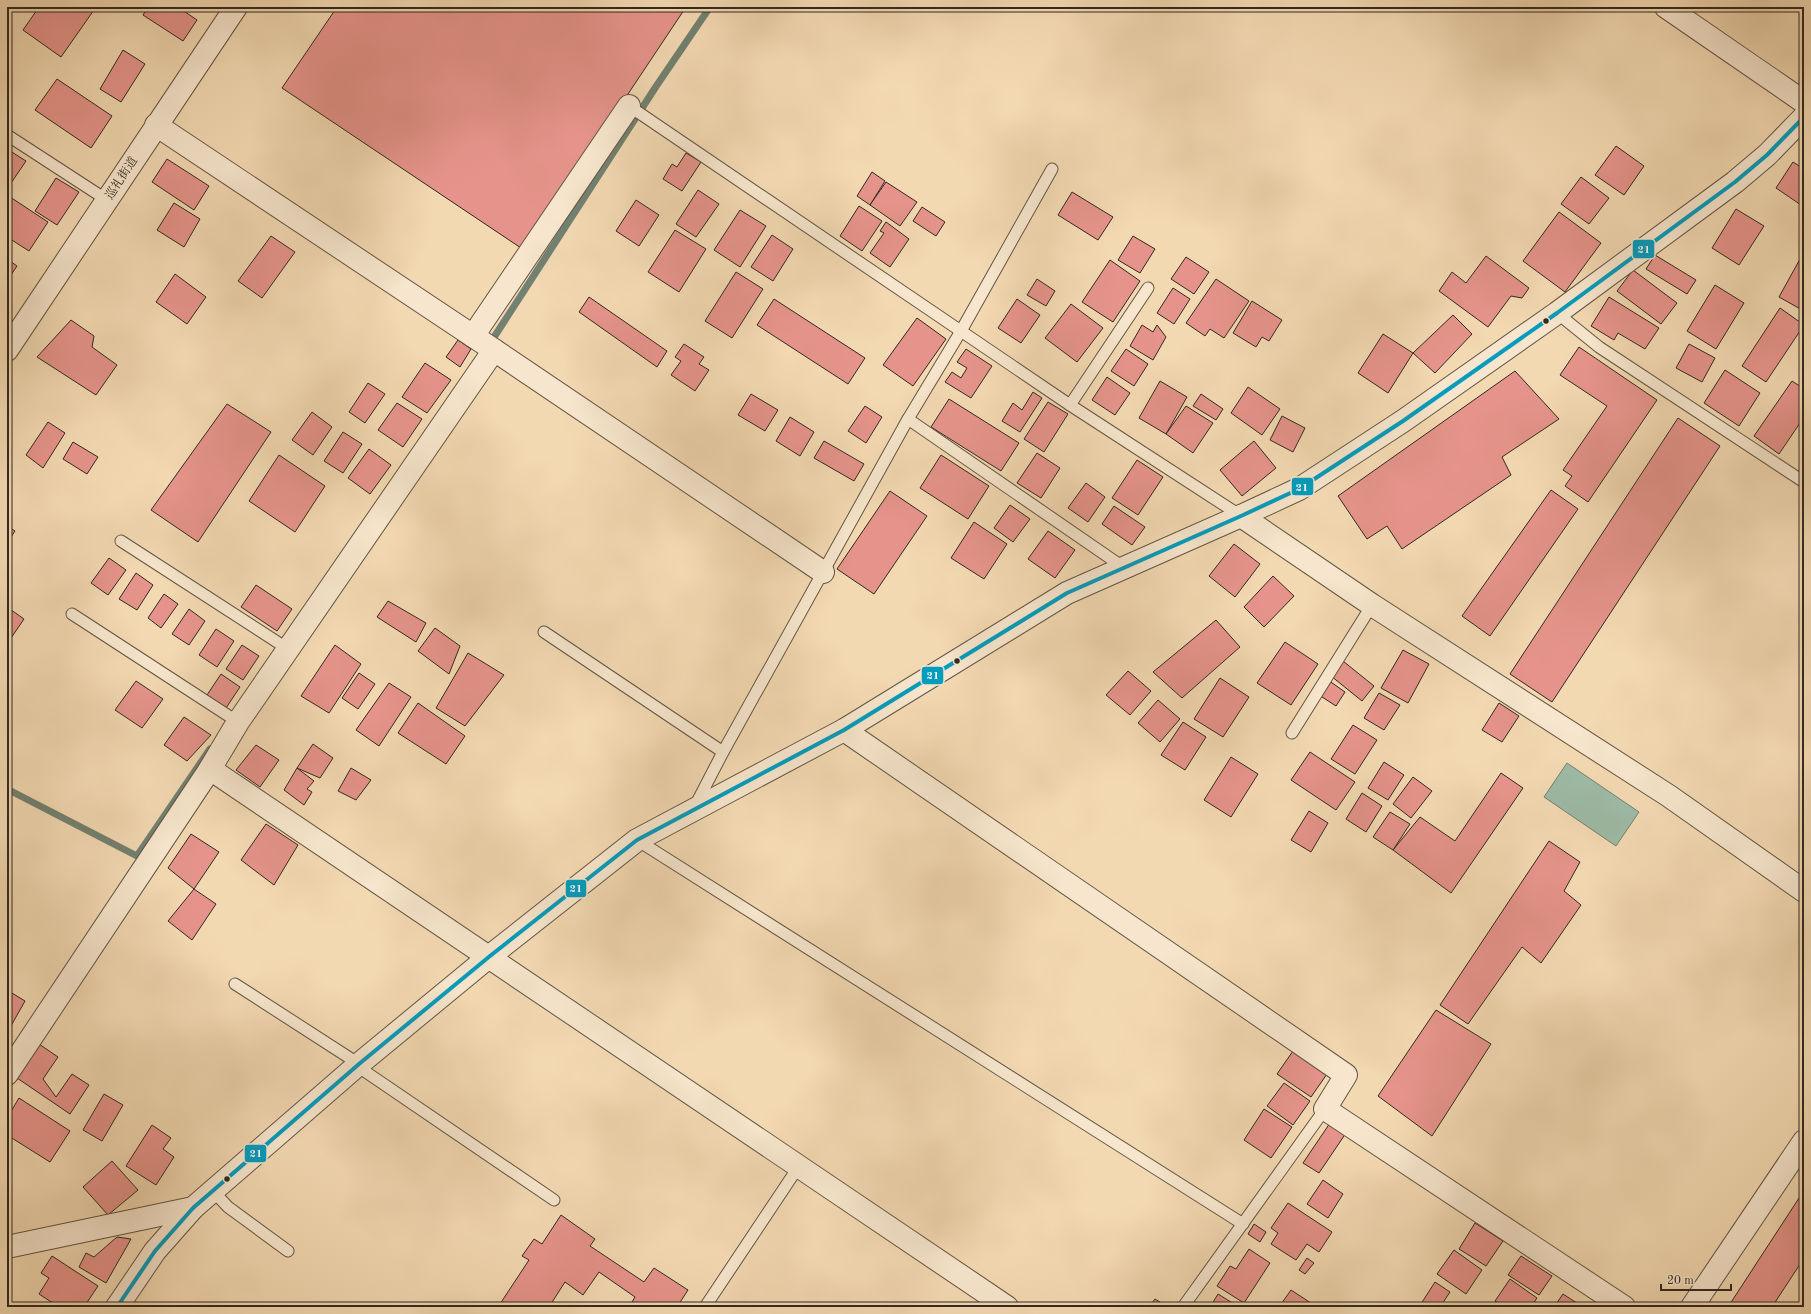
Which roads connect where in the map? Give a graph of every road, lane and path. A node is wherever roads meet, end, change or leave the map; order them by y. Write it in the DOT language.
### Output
graph roads {
  1 [pos="236,7"];
  2 [pos="1666,7"];
  3 [pos="1804,102"];
  4 [pos="629,106"];
  5 [pos="1804,117"];
  6 [pos="156,125"];
  7 [pos="7,134"];
  8 [pos="1052,170"];
  9 [pos="107,200"];
  10 [pos="1148,288"];
  11 [pos="1557,313"];
  12 [pos="961,331"];
  13 [pos="473,336"];
  14 [pos="7,350"];
  15 [pos="494,350"];
  16 [pos="1070,405"];
  17 [pos="908,419"];
  18 [pos="1804,482"];
  19 [pos="1241,516"];
  20 [pos="121,541"];
  21 [pos="1123,567"];
  22 [pos="823,572"];
  23 [pos="1372,605"];
  24 [pos="72,614"];
  25 [pos="544,632"];
  26 [pos="288,649"];
  27 [pos="238,722"];
  28 [pos="844,730"];
  29 [pos="1292,733"];
  30 [pos="723,752"];
  31 [pos="210,769"];
  32 [pos="693,811"];
  33 [pos="637,840"];
  34 [pos="1804,891"];
  35 [pos="490,956"];
  36 [pos="235,984"];
  37 [pos="358,1065"];
  38 [pos="7,1074"];
  39 [pos="1325,1109"];
  40 [pos="1804,1141"];
  41 [pos="799,1166"];
  42 [pos="212,1191"];
  43 [pos="554,1200"];
  44 [pos="193,1208"];
  45 [pos="1243,1224"];
  46 [pos="7,1247"];
  47 [pos="288,1251"];
  48 [pos="117,1307"];
  49 [pos="705,1307"];
  50 [pos="1007,1307"];
  51 [pos="1183,1307"];
  52 [pos="1624,1307"];
  53 [pos="1692,1307"];
  1 -- 6 [label="street, 巡礼街道"];
  2 -- 3 [label="street"];
  4 -- 12 [label="lane"];
  4 -- 13 [label="street"];
  5 -- 11 [label="street"];
  6 -- 9 [label="street, 巡礼街道"];
  6 -- 13 [label="street"];
  7 -- 9 [label="lane"];
  8 -- 12 [label="lane"];
  9 -- 14 [label="street, 巡礼街道"];
  10 -- 16 [label="lane"];
  11 -- 18 [label="lane"];
  11 -- 19 [label="street"];
  12 -- 16 [label="lane"];
  12 -- 17 [label="lane"];
  13 -- 15 [label="street"];
  15 -- 22 [label="street"];
  15 -- 26 [label="street"];
  16 -- 19 [label="lane"];
  17 -- 21 [label="lane"];
  17 -- 22 [label="lane"];
  19 -- 21 [label="street"];
  19 -- 23 [label="street"];
  20 -- 26 [label="lane"];
  21 -- 28 [label="street"];
  22 -- 30 [label="lane"];
  23 -- 29 [label="lane"];
  23 -- 34 [label="street"];
  24 -- 27 [label="lane"];
  25 -- 30 [label="lane"];
  26 -- 27 [label="street"];
  27 -- 31 [label="street"];
  28 -- 32 [label="street"];
  28 -- 39 [label="street"];
  30 -- 32 [label="lane"];
  31 -- 35 [label="street"];
  31 -- 38 [label="street"];
  32 -- 33 [label="street"];
  33 -- 35 [label="street"];
  33 -- 45 [label="lane"];
  35 -- 37 [label="street"];
  35 -- 41 [label="street"];
  36 -- 37 [label="lane"];
  37 -- 42 [label="street"];
  37 -- 43 [label="lane"];
  39 -- 45 [label="lane"];
  39 -- 52 [label="street"];
  40 -- 53 [label="street"];
  41 -- 49 [label="lane"];
  41 -- 50 [label="street"];
  42 -- 44 [label="street"];
  42 -- 47 [label="lane"];
  44 -- 46 [label="street"];
  44 -- 48 [label="street"];
  45 -- 51 [label="lane"];
}
